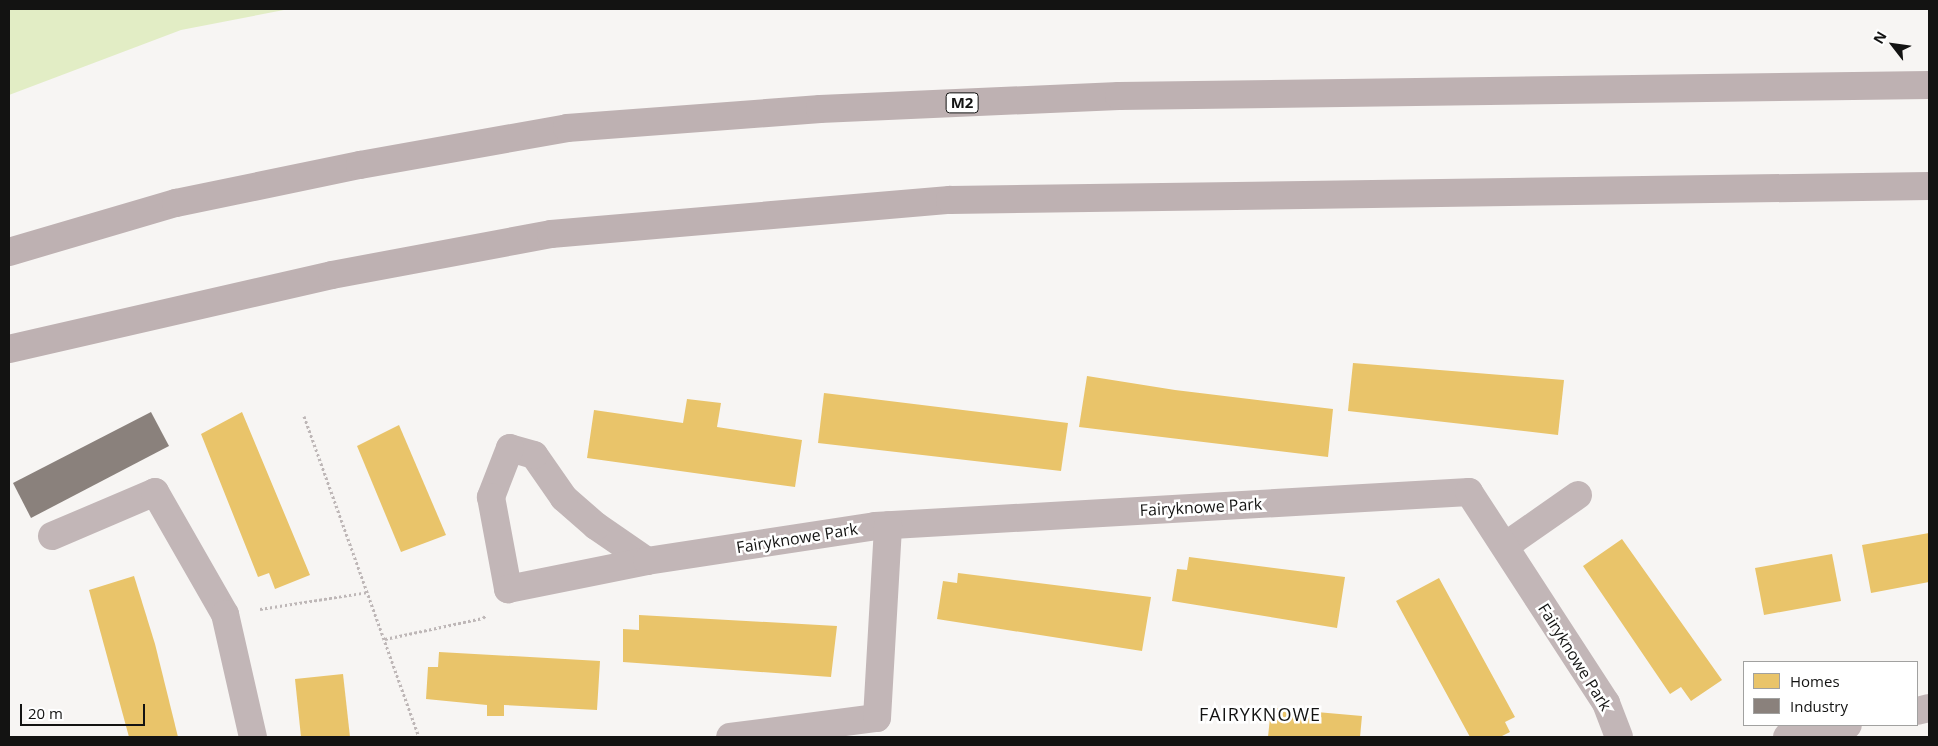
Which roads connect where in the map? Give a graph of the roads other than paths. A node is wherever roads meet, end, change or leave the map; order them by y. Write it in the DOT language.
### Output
graph roads {
  1 [pos="1929,85"];
  2 [pos="1929,186"];
  3 [pos="9,252"];
  4 [pos="9,349"];
  5 [pos="1578,495"];
  6 [pos="888,525"];
  7 [pos="52,536"];
  8 [pos="1504,546"];
  9 [pos="647,561"];
  10 [pos="1843,726"];
  11 [pos="253,737"];
  12 [pos="730,737"];
  13 [pos="1619,737"];
  14 [pos="1787,737"];
  1 -- 3 [label="highway, M2"];
  2 -- 4 [label="highway"];
  5 -- 8 [label="street"];
  6 -- 8 [label="street, Fairyknowe Park"];
  6 -- 9 [label="street, Fairyknowe Park"];
  6 -- 12 [label="street"];
  7 -- 11 [label="street"];
  8 -- 13 [label="street, Fairyknowe Park"];
  9 -- 9 [label="street, Fairyknowe Park"];
  10 -- 14 [label="street"];
}
